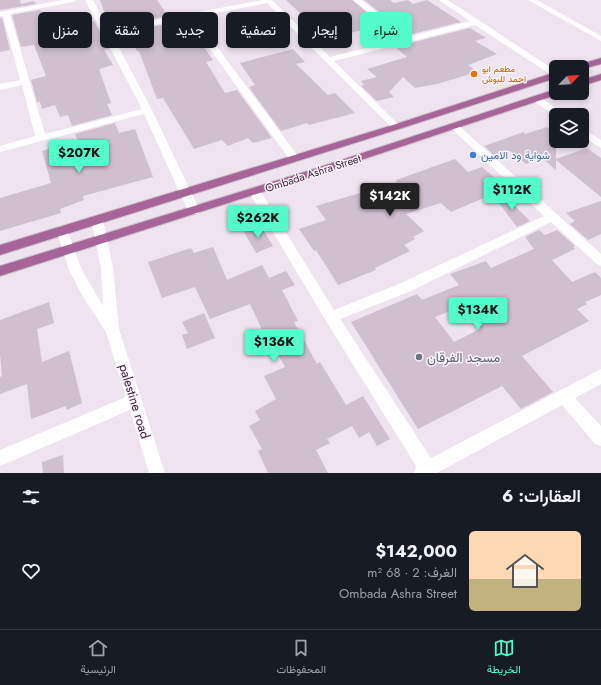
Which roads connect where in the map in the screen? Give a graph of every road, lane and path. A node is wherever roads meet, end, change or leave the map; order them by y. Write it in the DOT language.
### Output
graph roads {
  1 [pos="73,0"];
  2 [pos="89,0"];
  3 [pos="357,0"];
  4 [pos="443,0"];
  5 [pos="532,0"];
  6 [pos="268,1"];
  7 [pos="211,12"];
  8 [pos="372,12"];
  9 [pos="3,14"];
  10 [pos="100,21"];
  11 [pos="476,22"];
  12 [pos="412,39"];
  13 [pos="601,39"];
  14 [pos="114,48"];
  15 [pos="213,48"];
  16 [pos="375,48"];
  17 [pos="328,60"];
  18 [pos="601,61"];
  19 [pos="589,65"];
  20 [pos="549,70"];
  21 [pos="549,77"];
  22 [pos="601,77"];
  23 [pos="589,81"];
  24 [pos="24,82"];
  25 [pos="0,87"];
  26 [pos="549,94"];
  27 [pos="537,98"];
  28 [pos="551,108"];
  29 [pos="147,110"];
  30 [pos="454,126"];
  31 [pos="396,127"];
  32 [pos="589,136"];
  33 [pos="41,139"];
  34 [pos="601,145"];
  35 [pos="0,149"];
  36 [pos="294,158"];
  37 [pos="185,192"];
  38 [pos="255,192"];
  39 [pos="194,211"];
  40 [pos="552,217"];
  41 [pos="97,220"];
  42 [pos="62,230"];
  43 [pos="102,240"];
  44 [pos="0,250"];
  45 [pos="66,251"];
  46 [pos="601,261"];
  47 [pos="0,272"];
  48 [pos="331,317"];
  49 [pos="112,329"];
  50 [pos="601,376"];
  51 [pos="564,396"];
  52 [pos="135,400"];
  53 [pos="601,438"];
  54 [pos="0,458"];
  55 [pos="425,471"];
  56 [pos="157,473"];
  1 -- 9 [label="street"];
  2 -- 10 [label="street"];
  3 -- 8 [label="street"];
  4 -- 11 [label="street"];
  5 -- 13 [label="street"];
  6 -- 7 [label="street"];
  6 -- 17 [label="street"];
  9 -- 24 [label="street"];
  11 -- 12 [label="street"];
  11 -- 20 [label="street"];
  14 -- 29 [label="street"];
  15 -- 36 [label="street"];
  16 -- 17 [label="street"];
  17 -- 31 [label="street"];
  18 -- 19 [label="main road"];
  21 -- 31 [label="main road, Ombada Ashra Street"];
  22 -- 23 [label="main road"];
  24 -- 25 [label="street"];
  24 -- 33 [label="street"];
  26 -- 27 [label="main road, Ombada Ashra Street"];
  27 -- 28 [label="street"];
  27 -- 30 [label="main road, Ombada Ashra Street"];
  29 -- 33 [label="street"];
  29 -- 37 [label="street"];
  30 -- 38 [label="main road, Ombada Ashra Street"];
  30 -- 40 [label="street"];
  31 -- 36 [label="main road, Ombada Ashra Street"];
  32 -- 34 [label="street"];
  33 -- 35 [label="street"];
  36 -- 37 [label="main road, Ombada Ashra Street"];
  37 -- 39 [label="street"];
  37 -- 41 [label="main road, Ombada Ashra Street"];
  38 -- 39 [label="main road, Ombada Ashra Street"];
  38 -- 48 [label="street"];
  39 -- 43 [label="main road, Ombada Ashra Street"];
  40 -- 46 [label="street"];
  40 -- 48 [label="street"];
  41 -- 42 [label="main road, Ombada Ashra Street"];
  41 -- 43 [label="street, palestine road"];
  42 -- 44 [label="main road, Ombada Ashra Street"];
  42 -- 45 [label="street, palestine road"];
  43 -- 45 [label="main road, Ombada Ashra Street"];
  43 -- 49 [label="street, palestine road"];
  45 -- 47 [label="main road, Ombada Ashra Street"];
  45 -- 49 [label="street, palestine road"];
  48 -- 55 [label="street"];
  49 -- 52 [label="street, palestine road"];
  50 -- 51 [label="street"];
  51 -- 53 [label="street"];
  51 -- 55 [label="street"];
  52 -- 54 [label="street"];
  52 -- 56 [label="street, palestine road"];
}
